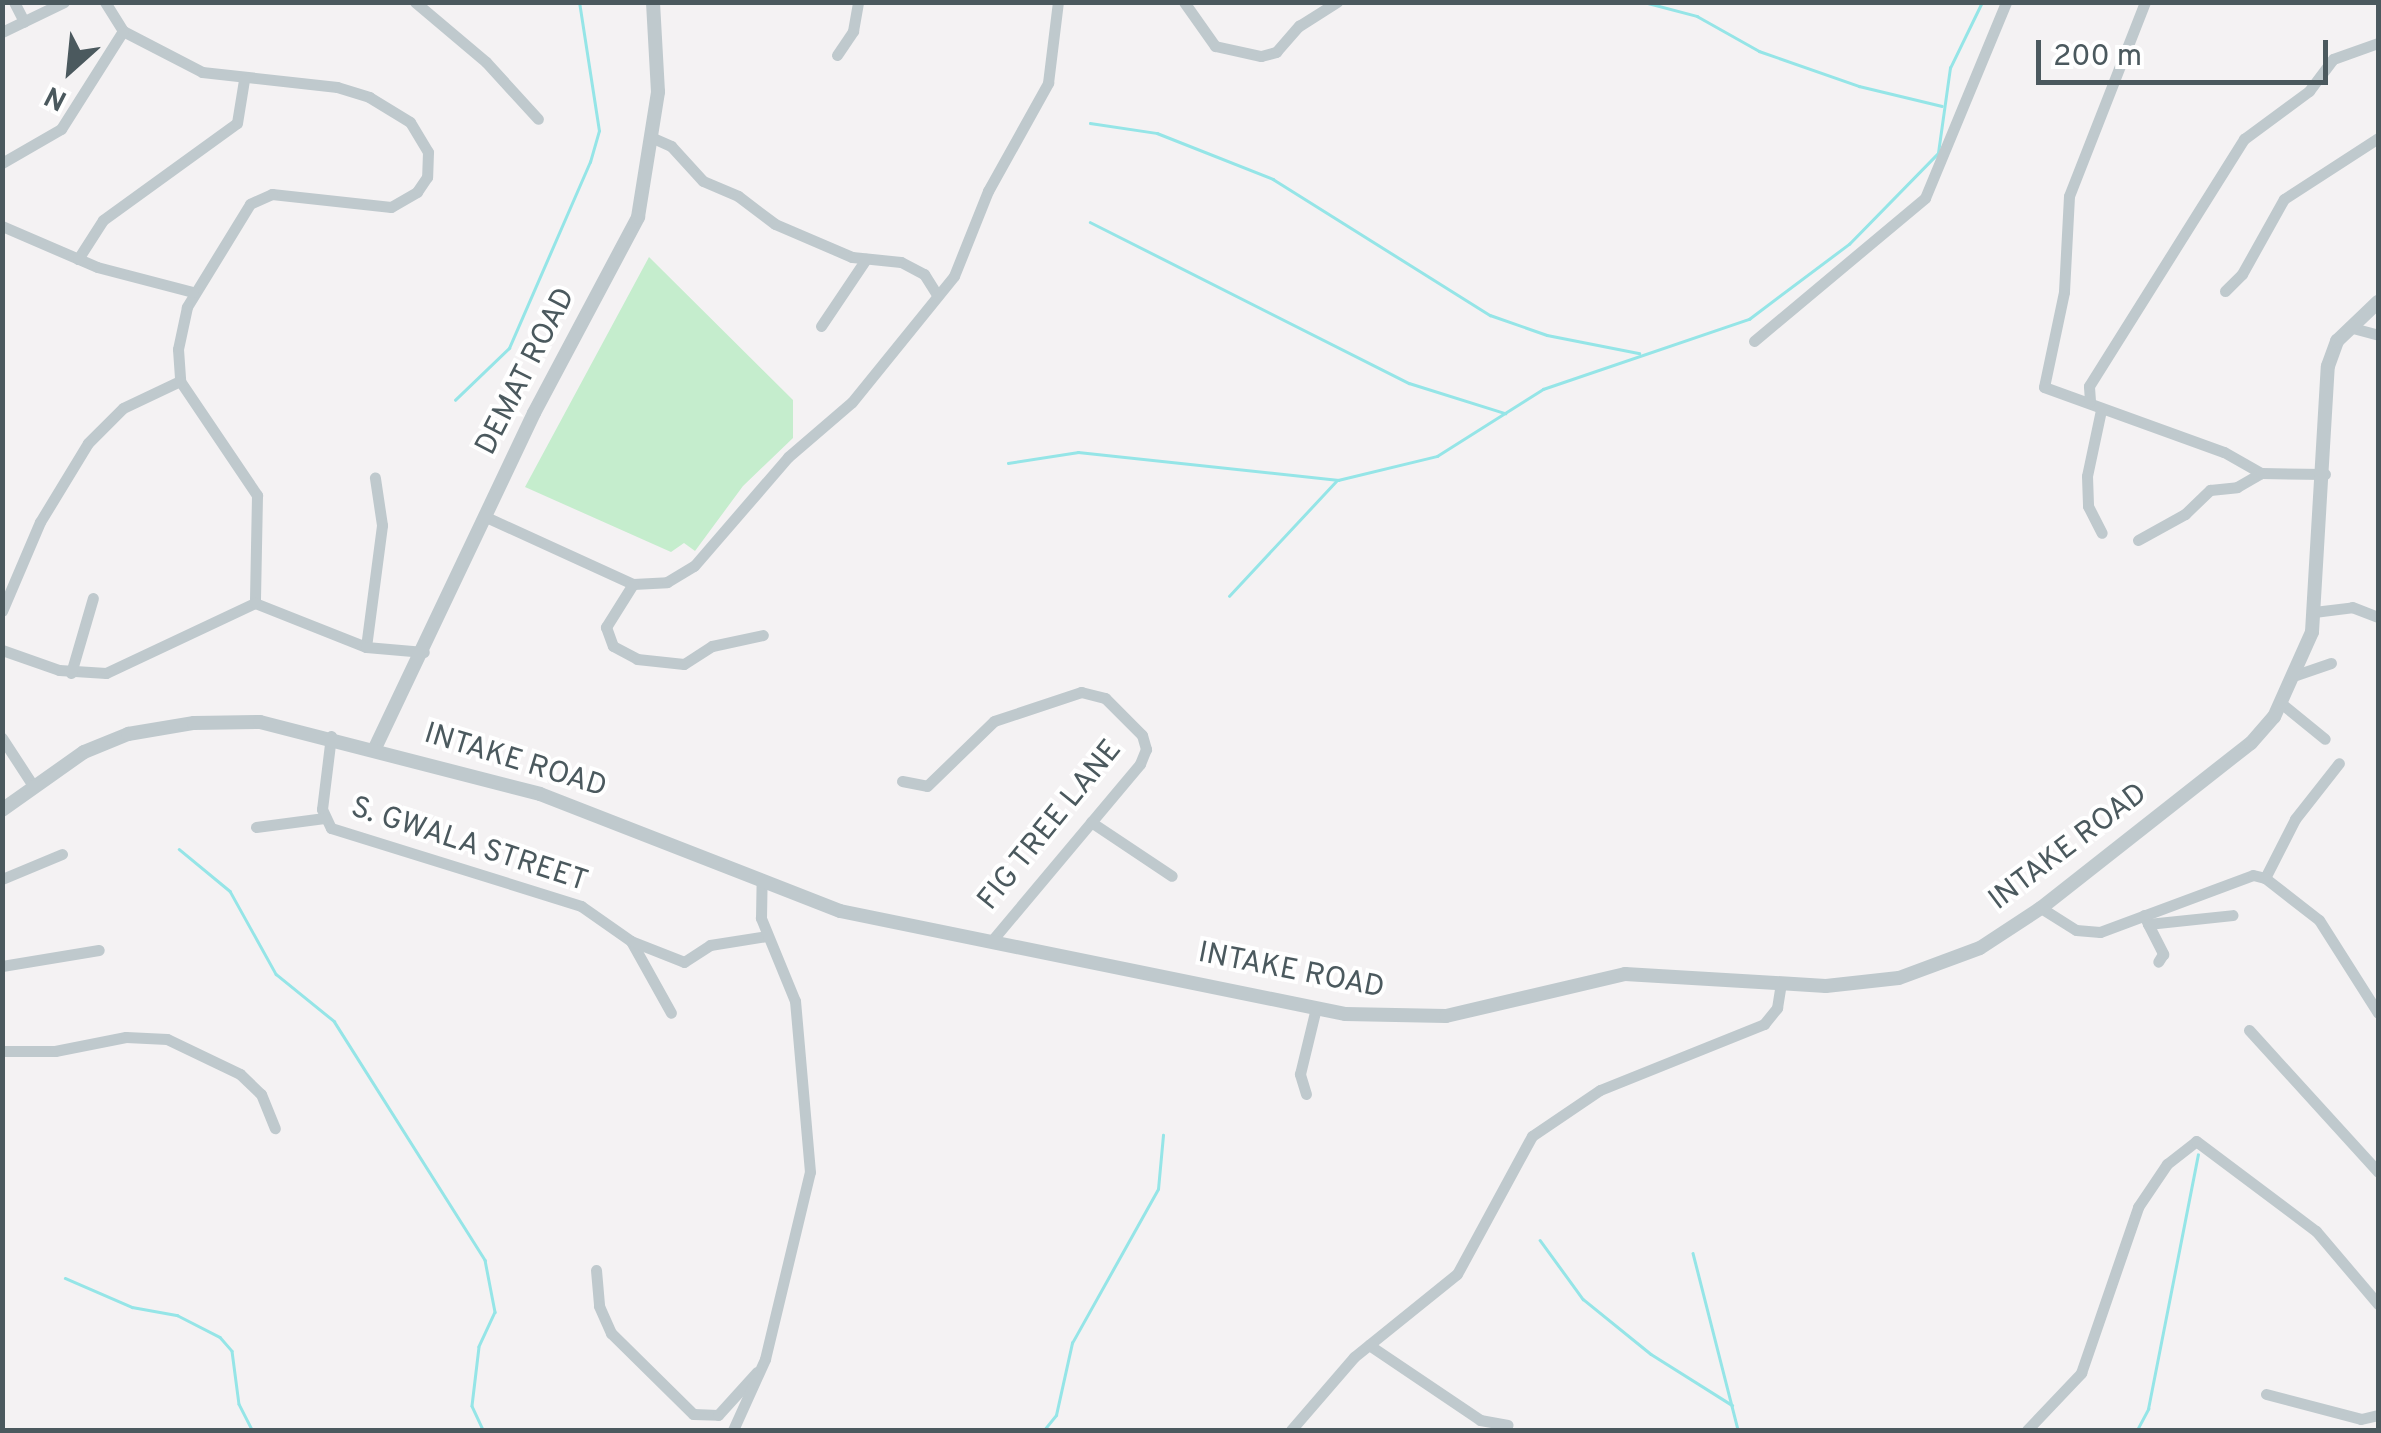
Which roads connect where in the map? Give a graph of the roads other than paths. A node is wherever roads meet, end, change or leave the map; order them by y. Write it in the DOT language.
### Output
graph roads {
  1 [pos="14,2"];
  2 [pos="64,2"];
  3 [pos="106,2"];
  4 [pos="415,2"];
  5 [pos="653,2"];
  6 [pos="858,2"];
  7 [pos="1058,2"];
  8 [pos="1184,2"];
  9 [pos="1337,2"];
  10 [pos="2006,2"];
  11 [pos="2145,2"];
  12 [pos="24,22"];
  13 [pos="123,31"];
  14 [pos="2,32"];
  15 [pos="2378,44"];
  16 [pos="837,55"];
  17 [pos="244,80"];
  18 [pos="538,120"];
  19 [pos="653,138"];
  20 [pos="2378,138"];
  21 [pos="2,163"];
  22 [pos="2,226"];
  23 [pos="78,259"];
  24 [pos="866,259"];
  25 [pos="2225,291"];
  26 [pos="193,292"];
  27 [pos="936,295"];
  28 [pos="2378,302"];
  29 [pos="821,326"];
  30 [pos="2349,327"];
  31 [pos="2378,336"];
  32 [pos="1754,342"];
  33 [pos="180,380"];
  34 [pos="2090,401"];
  35 [pos="2100,410"];
  36 [pos="2260,473"];
  37 [pos="2324,474"];
  38 [pos="375,478"];
  39 [pos="486,516"];
  40 [pos="2102,533"];
  41 [pos="2138,540"];
  42 [pos="632,584"];
  43 [pos="93,598"];
  44 [pos="255,603"];
  45 [pos="2,610"];
  46 [pos="2314,612"];
  47 [pos="2378,617"];
  48 [pos="764,636"];
  49 [pos="366,646"];
  50 [pos="2,650"];
  51 [pos="424,652"];
  52 [pos="2332,663"];
  53 [pos="71,672"];
  54 [pos="2296,675"];
  55 [pos="2282,704"];
  56 [pos="331,736"];
  57 [pos="2,738"];
  58 [pos="2325,739"];
  59 [pos="375,748"];
  60 [pos="2339,764"];
  61 [pos="902,781"];
  62 [pos="34,787"];
  63 [pos="2,810"];
  64 [pos="324,818"];
  65 [pos="1090,822"];
  66 [pos="256,827"];
  67 [pos="62,854"];
  68 [pos="1172,876"];
  69 [pos="2265,878"];
  70 [pos="2,879"];
  71 [pos="762,879"];
  72 [pos="2041,908"];
  73 [pos="2233,915"];
  74 [pos="2146,920"];
  75 [pos="766,936"];
  76 [pos="631,940"];
  77 [pos="993,940"];
  78 [pos="100,950"];
  79 [pos="2158,962"];
  80 [pos="2,966"];
  81 [pos="1781,982"];
  82 [pos="1316,1008"];
  83 [pos="2378,1012"];
  84 [pos="671,1014"];
  85 [pos="2249,1030"];
  86 [pos="2,1051"];
  87 [pos="1306,1094"];
  88 [pos="275,1128"];
  89 [pos="2378,1172"];
  90 [pos="596,1270"];
  91 [pos="2378,1304"];
  92 [pos="1369,1345"];
  93 [pos="760,1370"];
  94 [pos="2266,1394"];
  95 [pos="2378,1415"];
  96 [pos="1508,1425"];
  97 [pos="733,1430"];
  98 [pos="1291,1430"];
  99 [pos="2027,1430"];
  1 -- 12 [label="street"];
  2 -- 12 [label="street"];
  3 -- 13 [label="street"];
  4 -- 18 [label="street"];
  5 -- 19 [label="street, DEMAT ROAD"];
  6 -- 16 [label="street"];
  7 -- 27 [label="street"];
  8 -- 9 [label="street"];
  10 -- 32 [label="street"];
  11 -- 34 [label="street"];
  12 -- 14 [label="street"];
  13 -- 17 [label="street"];
  13 -- 21 [label="street"];
  15 -- 34 [label="street"];
  17 -- 23 [label="street"];
  17 -- 26 [label="street"];
  19 -- 24 [label="street"];
  19 -- 39 [label="street, DEMAT ROAD"];
  20 -- 25 [label="street"];
  22 -- 23 [label="street"];
  23 -- 26 [label="street"];
  24 -- 27 [label="street"];
  24 -- 29 [label="street"];
  26 -- 33 [label="street"];
  27 -- 42 [label="street"];
  28 -- 30 [label="street, INTAKE ROAD"];
  30 -- 31 [label="street"];
  30 -- 37 [label="street, INTAKE ROAD"];
  33 -- 44 [label="street"];
  33 -- 45 [label="street"];
  34 -- 35 [label="street"];
  35 -- 36 [label="street"];
  35 -- 40 [label="street"];
  36 -- 37 [label="street"];
  36 -- 41 [label="street"];
  37 -- 46 [label="street, INTAKE ROAD"];
  38 -- 49 [label="street"];
  39 -- 42 [label="street"];
  39 -- 51 [label="street, DEMAT ROAD"];
  42 -- 48 [label="street"];
  43 -- 53 [label="street"];
  44 -- 49 [label="street"];
  44 -- 53 [label="street"];
  46 -- 47 [label="street"];
  46 -- 54 [label="street, INTAKE ROAD"];
  49 -- 51 [label="street"];
  50 -- 53 [label="street"];
  51 -- 59 [label="street, DEMAT ROAD"];
  52 -- 54 [label="street"];
  54 -- 55 [label="street, INTAKE ROAD"];
  55 -- 58 [label="street"];
  55 -- 72 [label="street, INTAKE ROAD"];
  56 -- 59 [label="street, INTAKE ROAD"];
  56 -- 62 [label="street, INTAKE ROAD"];
  56 -- 64 [label="street, S. GWALA STREET"];
  57 -- 62 [label="street"];
  59 -- 71 [label="street, INTAKE ROAD"];
  60 -- 69 [label="street"];
  61 -- 65 [label="street, FIG TREE LANE"];
  62 -- 63 [label="street, INTAKE ROAD"];
  64 -- 66 [label="street, S. GWALA STREET"];
  64 -- 76 [label="street, S. GWALA STREET"];
  65 -- 68 [label="street"];
  65 -- 77 [label="street, FIG TREE LANE"];
  67 -- 70 [label="street"];
  69 -- 74 [label="street"];
  69 -- 83 [label="street"];
  71 -- 75 [label="street"];
  71 -- 77 [label="street, INTAKE ROAD"];
  72 -- 74 [label="street"];
  72 -- 81 [label="street, INTAKE ROAD"];
  73 -- 74 [label="street"];
  74 -- 79 [label="street"];
  75 -- 76 [label="street"];
  75 -- 93 [label="street"];
  76 -- 84 [label="street, S. GWALA STREET"];
  77 -- 82 [label="street, INTAKE ROAD"];
  78 -- 80 [label="street"];
  81 -- 82 [label="street, INTAKE ROAD"];
  81 -- 92 [label="street"];
  82 -- 87 [label="street"];
  85 -- 89 [label="street"];
  86 -- 88 [label="street"];
  90 -- 93 [label="street"];
  91 -- 99 [label="street"];
  92 -- 96 [label="street"];
  92 -- 98 [label="street"];
  93 -- 97 [label="street"];
  94 -- 95 [label="street"];
}
